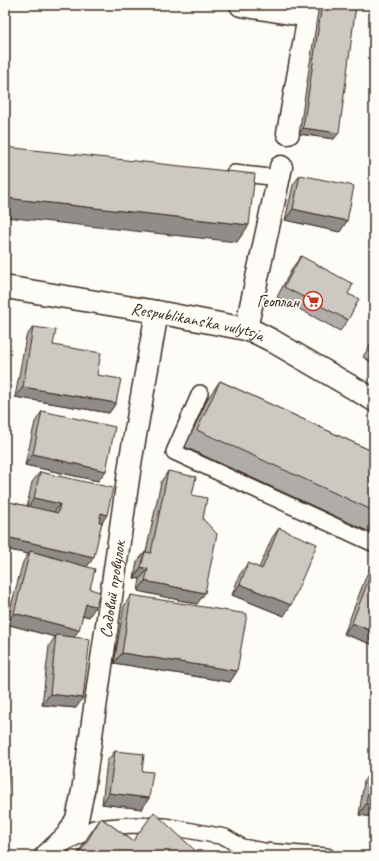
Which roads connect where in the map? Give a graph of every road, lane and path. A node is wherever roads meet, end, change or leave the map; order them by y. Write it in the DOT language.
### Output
graph roads {
  1 [pos="241,5"];
  2 [pos="310,10"];
  3 [pos="288,133"];
  4 [pos="216,172"];
  5 [pos="280,172"];
  6 [pos="5,286"];
  7 [pos="157,312"];
  8 [pos="246,329"];
  9 [pos="200,393"];
  10 [pos="374,400"];
  11 [pos="374,544"];
  12 [pos="49,853"];
  13 [pos="327,856"];
  1 -- 2 [label="street"];
  2 -- 3 [label="street"];
  4 -- 5 [label="lane"];
  5 -- 8 [label="street"];
  6 -- 7 [label="street, Respublikans'ka vulytsja"];
  7 -- 8 [label="street, Respublikans'ka vulytsja"];
  7 -- 12 [label="street, Садовий провулок"];
  8 -- 10 [label="street, Respublikans'ka vulytsja"];
  9 -- 11 [label="lane"];
  12 -- 13 [label="lane"];
}
